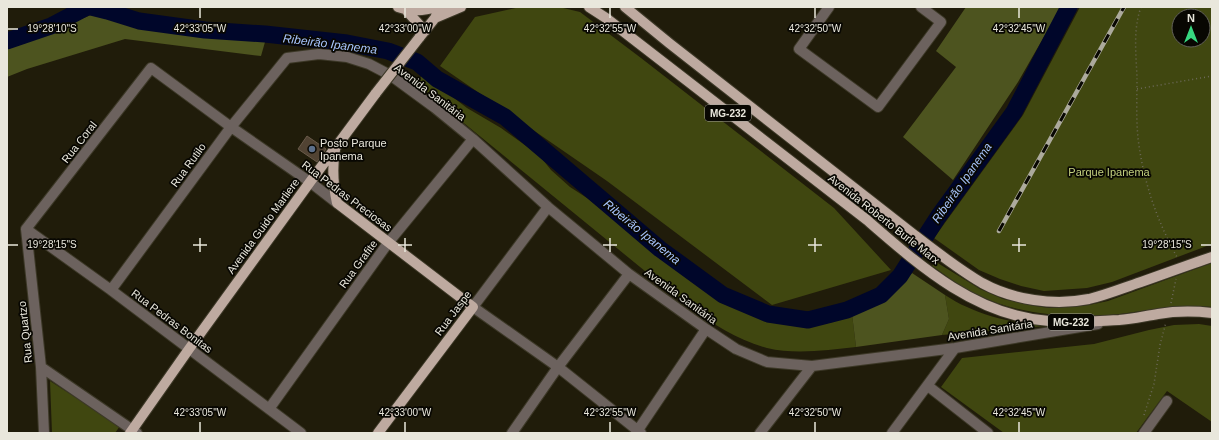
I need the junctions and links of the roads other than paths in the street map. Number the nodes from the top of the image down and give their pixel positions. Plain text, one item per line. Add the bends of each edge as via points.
1 (437, 7) edge
2 (441, 7) edge
3 (461, 7) edge
4 (588, 7) edge
5 (624, 7) edge
6 (829, 7) edge
7 (921, 7) edge
8 (402, 9) edge
9 (435, 18) junction
10 (422, 34) junction
11 (287, 58) joint
12 (151, 68) joint
13 (230, 127) junction
14 (473, 139) junction
15 (335, 148) junction
16 (310, 182) junction
17 (337, 203) junction
18 (548, 207) junction
19 (26, 230) junction
20 (388, 243) junction
21 (1212, 257) edge
22 (629, 274) junction
23 (111, 290) junction
24 (473, 307) junction
25 (1212, 313) edge
26 (1128, 319) junction
27 (706, 329) junction
28 (955, 348) junction
29 (189, 349) junction
30 (558, 366) junction
31 (812, 366) junction
32 (41, 367) junction
33 (928, 386) junction
34 (1167, 401) dead end
35 (269, 409) junction
36 (133, 432) edge
37 (638, 432) edge
38 (44, 433) edge
39 (301, 433) edge
40 (378, 433) edge
41 (512, 433) edge
42 (760, 433) edge
43 (892, 433) edge
44 (988, 433) edge
45 (1144, 433) edge

1 - 8 main road via 423,11
2 - 9 main road, Avenida Guido Marliere
3 - 9 main road, Avenida Guido Marliere
4 - 26 main road, Avenida Roberto Burle Marx / MG-232 via 606,18 867,220 938,278 975,301 1018,316 1048,321
5 - 21 main road, Avenida Roberto Burle Marx / MG-232 via 949,261 983,283 1035,300 1081,300 1101,296 1178,264
6 - 7 street via 798,49 878,106 941,22
8 - 10 main road
9 - 10 main road, Avenida Guido Marliere
10 - 15 main road, Avenida Guido Marliere, bridge
11 - 13 street, Rua Rutilo
11 - 14 street, Avenida Sanitária via 318,54 347,57 369,64 390,75
12 - 13 street, Rua Pedras Preciosas
12 - 19 street, Rua Coral
13 - 16 street, Rua Pedras Preciosas
13 - 23 street, Rua Rutilo
14 - 18 street, Avenida Sanitária
14 - 20 street, Rua Grafite
15 - 16 main road, Avenida Guido Marliere
15 - 17 main road via 333,175
16 - 17 street, Rua Pedras Preciosas
16 - 29 main road, Avenida Guido Marliere
17 - 20 main road, Rua Pedras Preciosas
18 - 22 street, Avenida Sanitária
18 - 24 street, Rua Jaspe
19 - 23 street, Rua Pedras Bonitas
19 - 32 street, Rua Quartzo
20 - 24 main road, Rua Pedras Preciosas
20 - 35 street, Rua Grafite
22 - 27 street, Avenida Sanitária
22 - 30 street
23 - 29 street, Rua Pedras Bonitas
24 - 30 street, Rua Pedras Preciosas
24 - 40 main road, Rua Jaspe
25 - 26 main road, Avenida Roberto Burle Marx / MG-232 via 1168,312
26 - 28 street, Avenida Sanitária
27 - 31 street, Avenida Sanitária via 736,348 767,362
27 - 37 street
28 - 31 street, Avenida Sanitária
28 - 33 street
29 - 35 street, Rua Pedras Bonitas
29 - 36 main road, Avenida Guido Marliere
30 - 37 street, Rua Pedras Preciosas
30 - 41 street
31 - 42 street
32 - 36 street
32 - 38 street, Rua Quartzo
33 - 43 street
33 - 44 street
34 - 45 street
35 - 39 street, Rua Pedras Bonitas

